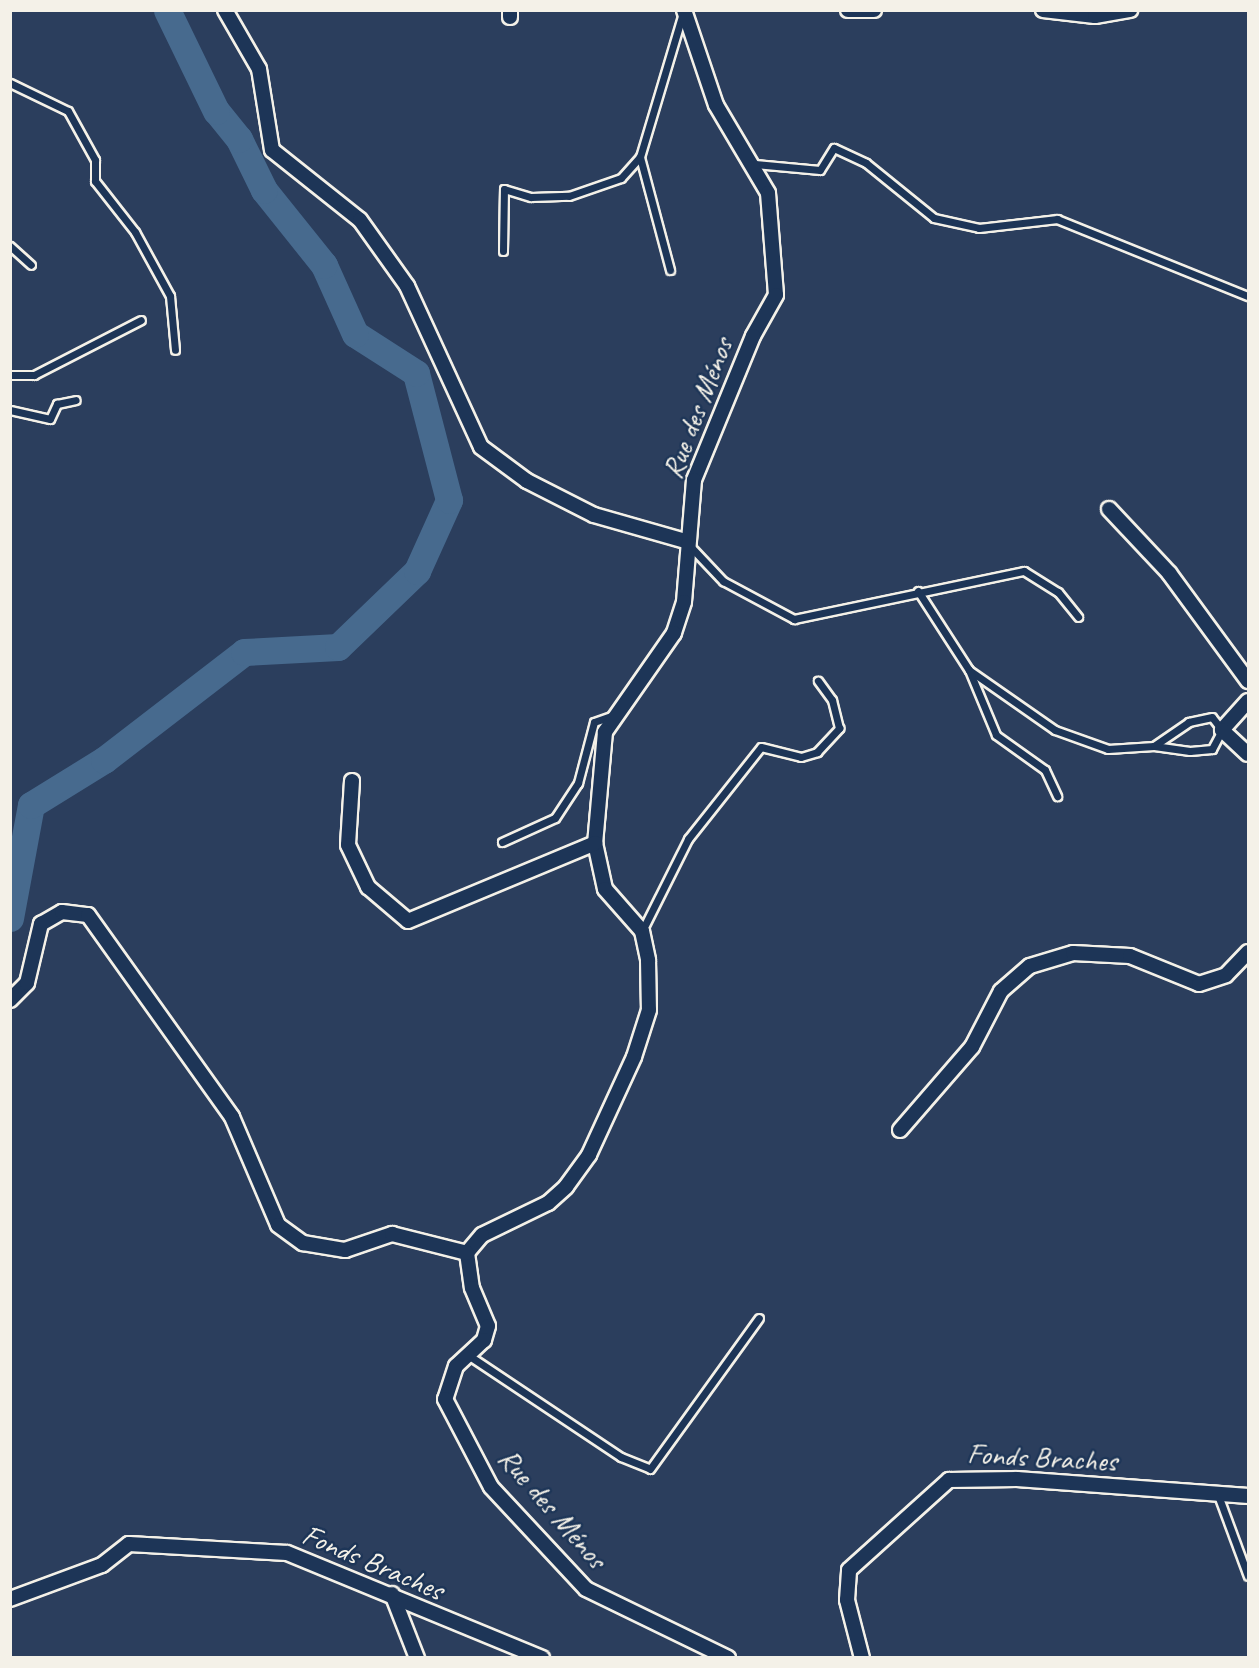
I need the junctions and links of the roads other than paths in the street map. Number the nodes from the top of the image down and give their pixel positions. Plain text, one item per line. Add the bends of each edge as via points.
1 (225, 10) edge
2 (684, 10) edge
3 (848, 10) edge
4 (874, 10) edge
5 (1043, 10) edge
6 (1130, 10) edge
7 (10, 83) edge
8 (640, 157) junction
9 (755, 164) junction
10 (10, 246) edge
11 (503, 251) dead end
12 (31, 265) dead end
13 (670, 270) dead end
14 (1248, 296) edge
15 (141, 320) dead end
16 (174, 350) dead end
17 (10, 375) edge
18 (76, 400) dead end
19 (10, 410) edge
20 (1109, 509) dead end
21 (685, 541) junction
22 (918, 591) junction
23 (1078, 617) dead end
24 (969, 670) junction
25 (818, 681) dead end
26 (1248, 681) edge
27 (1248, 701) edge
28 (614, 715) junction
29 (1222, 730) junction
30 (1154, 746) junction
31 (1248, 754) edge
32 (352, 781) dead end
33 (1057, 796) dead end
34 (502, 842) dead end
35 (595, 843) junction
36 (642, 931) junction
37 (1248, 952) edge
38 (10, 1000) edge
39 (900, 1130) dead end
40 (467, 1253) junction
41 (759, 1318) dead end
42 (468, 1355) junction
43 (1218, 1496) junction
44 (1248, 1496) edge
45 (1248, 1576) edge
46 (392, 1594) junction
47 (10, 1599) edge
48 (417, 1658) edge
49 (542, 1658) edge
50 (728, 1658) edge
51 (862, 1658) edge

1 - 21 street via 259,69 272,150 360,220 407,286 481,447 527,481 594,516
2 - 8 lane
2 - 9 street, Rue des Ménos via 716,105
3 - 4 street
5 - 6 street via 1095,15
7 - 16 lane via 68,111 95,160 95,181 135,232 170,296
8 - 11 lane via 621,178 570,196 531,197 504,189
8 - 13 lane
9 - 14 lane via 820,170 834,148 866,163 934,218 980,228 1057,219
9 - 21 street, Rue des Ménos via 768,193 776,296 753,336 694,480
10 - 12 lane
15 - 17 lane via 34,375
18 - 19 lane via 57,404 50,419
20 - 26 street via 1169,573
21 - 22 lane via 723,581 794,619
21 - 28 street, Rue des Ménos via 684,602 674,633
22 - 23 lane via 1024,571 1058,592
22 - 24 lane
24 - 30 lane via 1055,730 1108,749
24 - 33 lane via 996,735 1045,770
25 - 36 lane via 832,700 839,728 817,752 801,757 761,747 688,839
27 - 29 street
28 - 34 lane via 594,722 578,783 555,818
28 - 35 street, Rue des Ménos via 605,732
29 - 30 lane via 1212,749
29 - 30 lane via 1212,717 1189,722
29 - 31 street
32 - 35 street via 348,845 368,887 408,921
35 - 36 street, Rue des Ménos via 605,889
36 - 40 street via 649,1010 626,1084 589,1155 548,1203 482,1235
37 - 39 street via 1226,975 1199,984 1130,956 1072,953 1030,966 1001,991 972,1047
38 - 40 street via 27,983 41,924 62,912 88,915 232,1117 278,1225 303,1243 345,1251 392,1234
40 - 42 street, Rue des Ménos via 472,1288 488,1326 484,1340
41 - 42 lane via 650,1469 621,1457
42 - 50 street, Rue des Ménos via 456,1366 445,1399 491,1487 586,1589
43 - 44 street, Fonds Braches
43 - 45 lane
43 - 51 street, Fonds Braches via 1017,1479 949,1480 849,1569 847,1600
46 - 47 street, Fonds Braches via 287,1552 129,1544 102,1565
46 - 48 street
46 - 49 street, Fonds Braches

